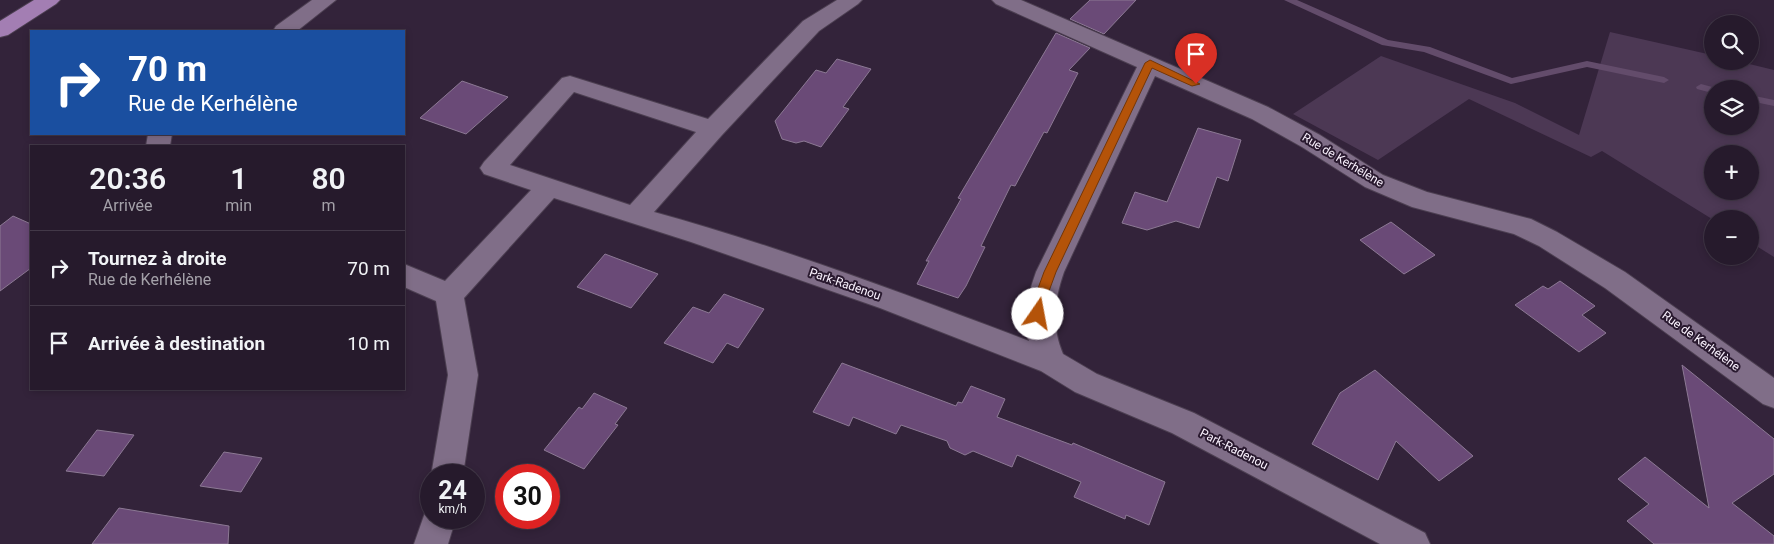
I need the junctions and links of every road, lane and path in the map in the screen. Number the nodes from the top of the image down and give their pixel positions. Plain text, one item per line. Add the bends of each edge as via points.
1 (49, 0) edge
2 (325, 0) edge
3 (851, 0) edge
4 (1003, 0) edge
5 (0, 30) edge
6 (285, 30) edge
7 (1150, 63) junction
8 (713, 129) junction
9 (548, 188) junction
10 (635, 216) junction
11 (405, 275) edge
12 (449, 295) junction
13 (1051, 362) junction
14 (1774, 395) edge
15 (449, 464) edge
16 (436, 529) edge
17 (431, 544) edge
18 (1413, 544) edge

1 - 5 main road
2 - 6 street
3 - 8 street via 811,26
4 - 7 street, Rue de Kerhélène
7 - 13 street via 1050,272 1039,302 1039,329
7 - 14 street, Rue de Kerhélène via 1277,122 1374,181 1421,200 1522,226 1548,239 1614,280
8 - 9 street, Park-Radenou via 570,83 493,168
8 - 10 street
9 - 10 street, Park-Radenou
9 - 12 street
10 - 13 street, Park-Radenou via 698,234 890,300
11 - 12 street
12 - 15 street via 463,375
13 - 18 street, Park-Radenou via 1086,383 1183,422
16 - 17 street

